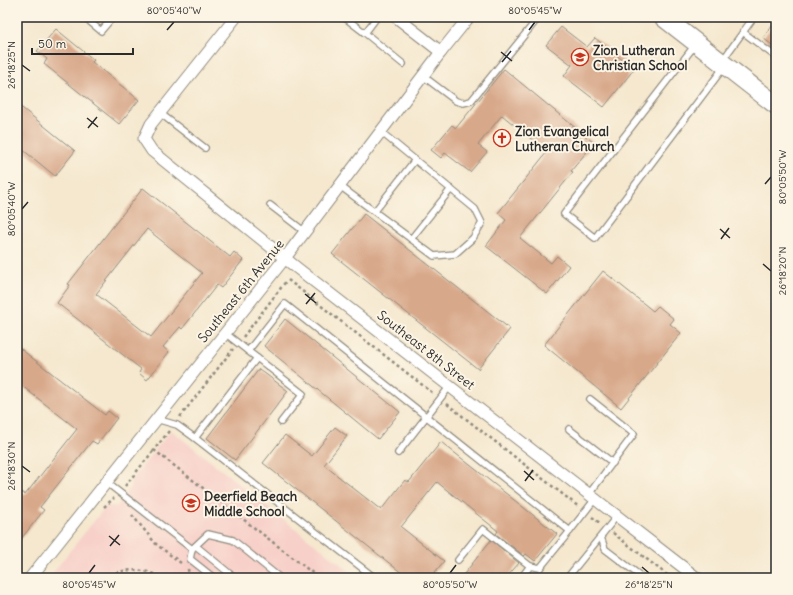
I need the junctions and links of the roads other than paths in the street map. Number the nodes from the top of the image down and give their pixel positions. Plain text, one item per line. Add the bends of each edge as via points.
1 (84, 17) edge
2 (112, 17) edge
3 (236, 17) edge
4 (344, 17) edge
5 (377, 17) edge
6 (396, 17) edge
7 (469, 17) edge
8 (539, 17) edge
9 (663, 17) edge
10 (754, 17) edge
11 (743, 32) junction
12 (365, 33) junction
13 (697, 43) junction
14 (441, 52) junction
15 (776, 57) edge
16 (404, 64) dead end
17 (723, 64) junction
18 (423, 76) junction
19 (776, 105) edge
20 (160, 113) junction
21 (381, 132) junction
22 (205, 148) dead end
23 (415, 160) junction
24 (340, 186) junction
25 (451, 189) junction
26 (270, 205) dead end
27 (375, 211) junction
28 (305, 232) junction
29 (411, 239) junction
30 (285, 258) junction
31 (225, 333) junction
32 (248, 351) junction
33 (257, 358) junction
34 (450, 386) junction
35 (590, 399) dead end
36 (426, 417) junction
37 (156, 419) junction
38 (281, 422) dead end
39 (569, 429) dead end
40 (195, 438) junction
41 (398, 453) dead end
42 (613, 463) junction
43 (106, 482) junction
44 (592, 497) junction
45 (617, 516) junction
46 (570, 531) junction
47 (601, 538) junction
48 (194, 548) junction
49 (458, 560) dead end
50 (530, 566) junction
51 (30, 578) edge
52 (214, 578) edge
53 (235, 578) edge
54 (280, 578) edge
55 (375, 578) edge
56 (521, 578) edge
57 (567, 578) edge
58 (643, 578) edge
59 (697, 578) edge

1 - 2 lane via 102,31
3 - 20 street
4 - 12 lane
5 - 12 lane
6 - 14 street
7 - 14 street, Southeast 6th Avenue
8 - 18 lane via 471,101 456,101
9 - 13 main road
10 - 11 lane
11 - 15 lane
11 - 17 lane
12 - 16 lane
13 - 17 main road
13 - 17 lane via 564,214 595,238
14 - 18 street, Southeast 6th Avenue
17 - 19 main road
18 - 21 street, Southeast 6th Avenue
20 - 22 lane
20 - 30 street, Southeast 8th Street via 144,139 152,151
21 - 23 lane
21 - 24 street, Southeast 6th Avenue
23 - 25 lane
23 - 27 lane
24 - 27 lane
24 - 28 street, Southeast 6th Avenue
25 - 29 lane
25 - 29 lane via 475,209 482,223 473,238 455,254 434,256
26 - 28 lane
27 - 29 lane
28 - 30 street, Southeast 6th Avenue
30 - 31 street, Southeast 6th Avenue
30 - 34 street, Southeast 8th Street
31 - 32 lane
31 - 37 street, Southeast 6th Avenue
32 - 33 lane
32 - 36 lane via 285,304
33 - 38 lane via 303,394
33 - 40 lane
34 - 36 lane
34 - 44 street, Southeast 8th Street
35 - 42 lane via 634,434
36 - 41 lane
36 - 46 lane
37 - 40 lane via 174,424
37 - 43 street, Southeast 6th Avenue
39 - 42 lane
40 - 55 lane
42 - 44 lane
43 - 48 lane
43 - 51 street, Southeast 6th Avenue
44 - 45 street, Southeast 8th Street
44 - 46 lane via 585,512
45 - 47 lane
45 - 59 street, Southeast 8th Street
46 - 50 lane via 540,568
47 - 57 lane
47 - 58 lane via 605,549
48 - 52 lane via 190,559
48 - 53 lane
48 - 54 lane via 208,534 233,540
49 - 50 lane via 483,529
50 - 56 lane

